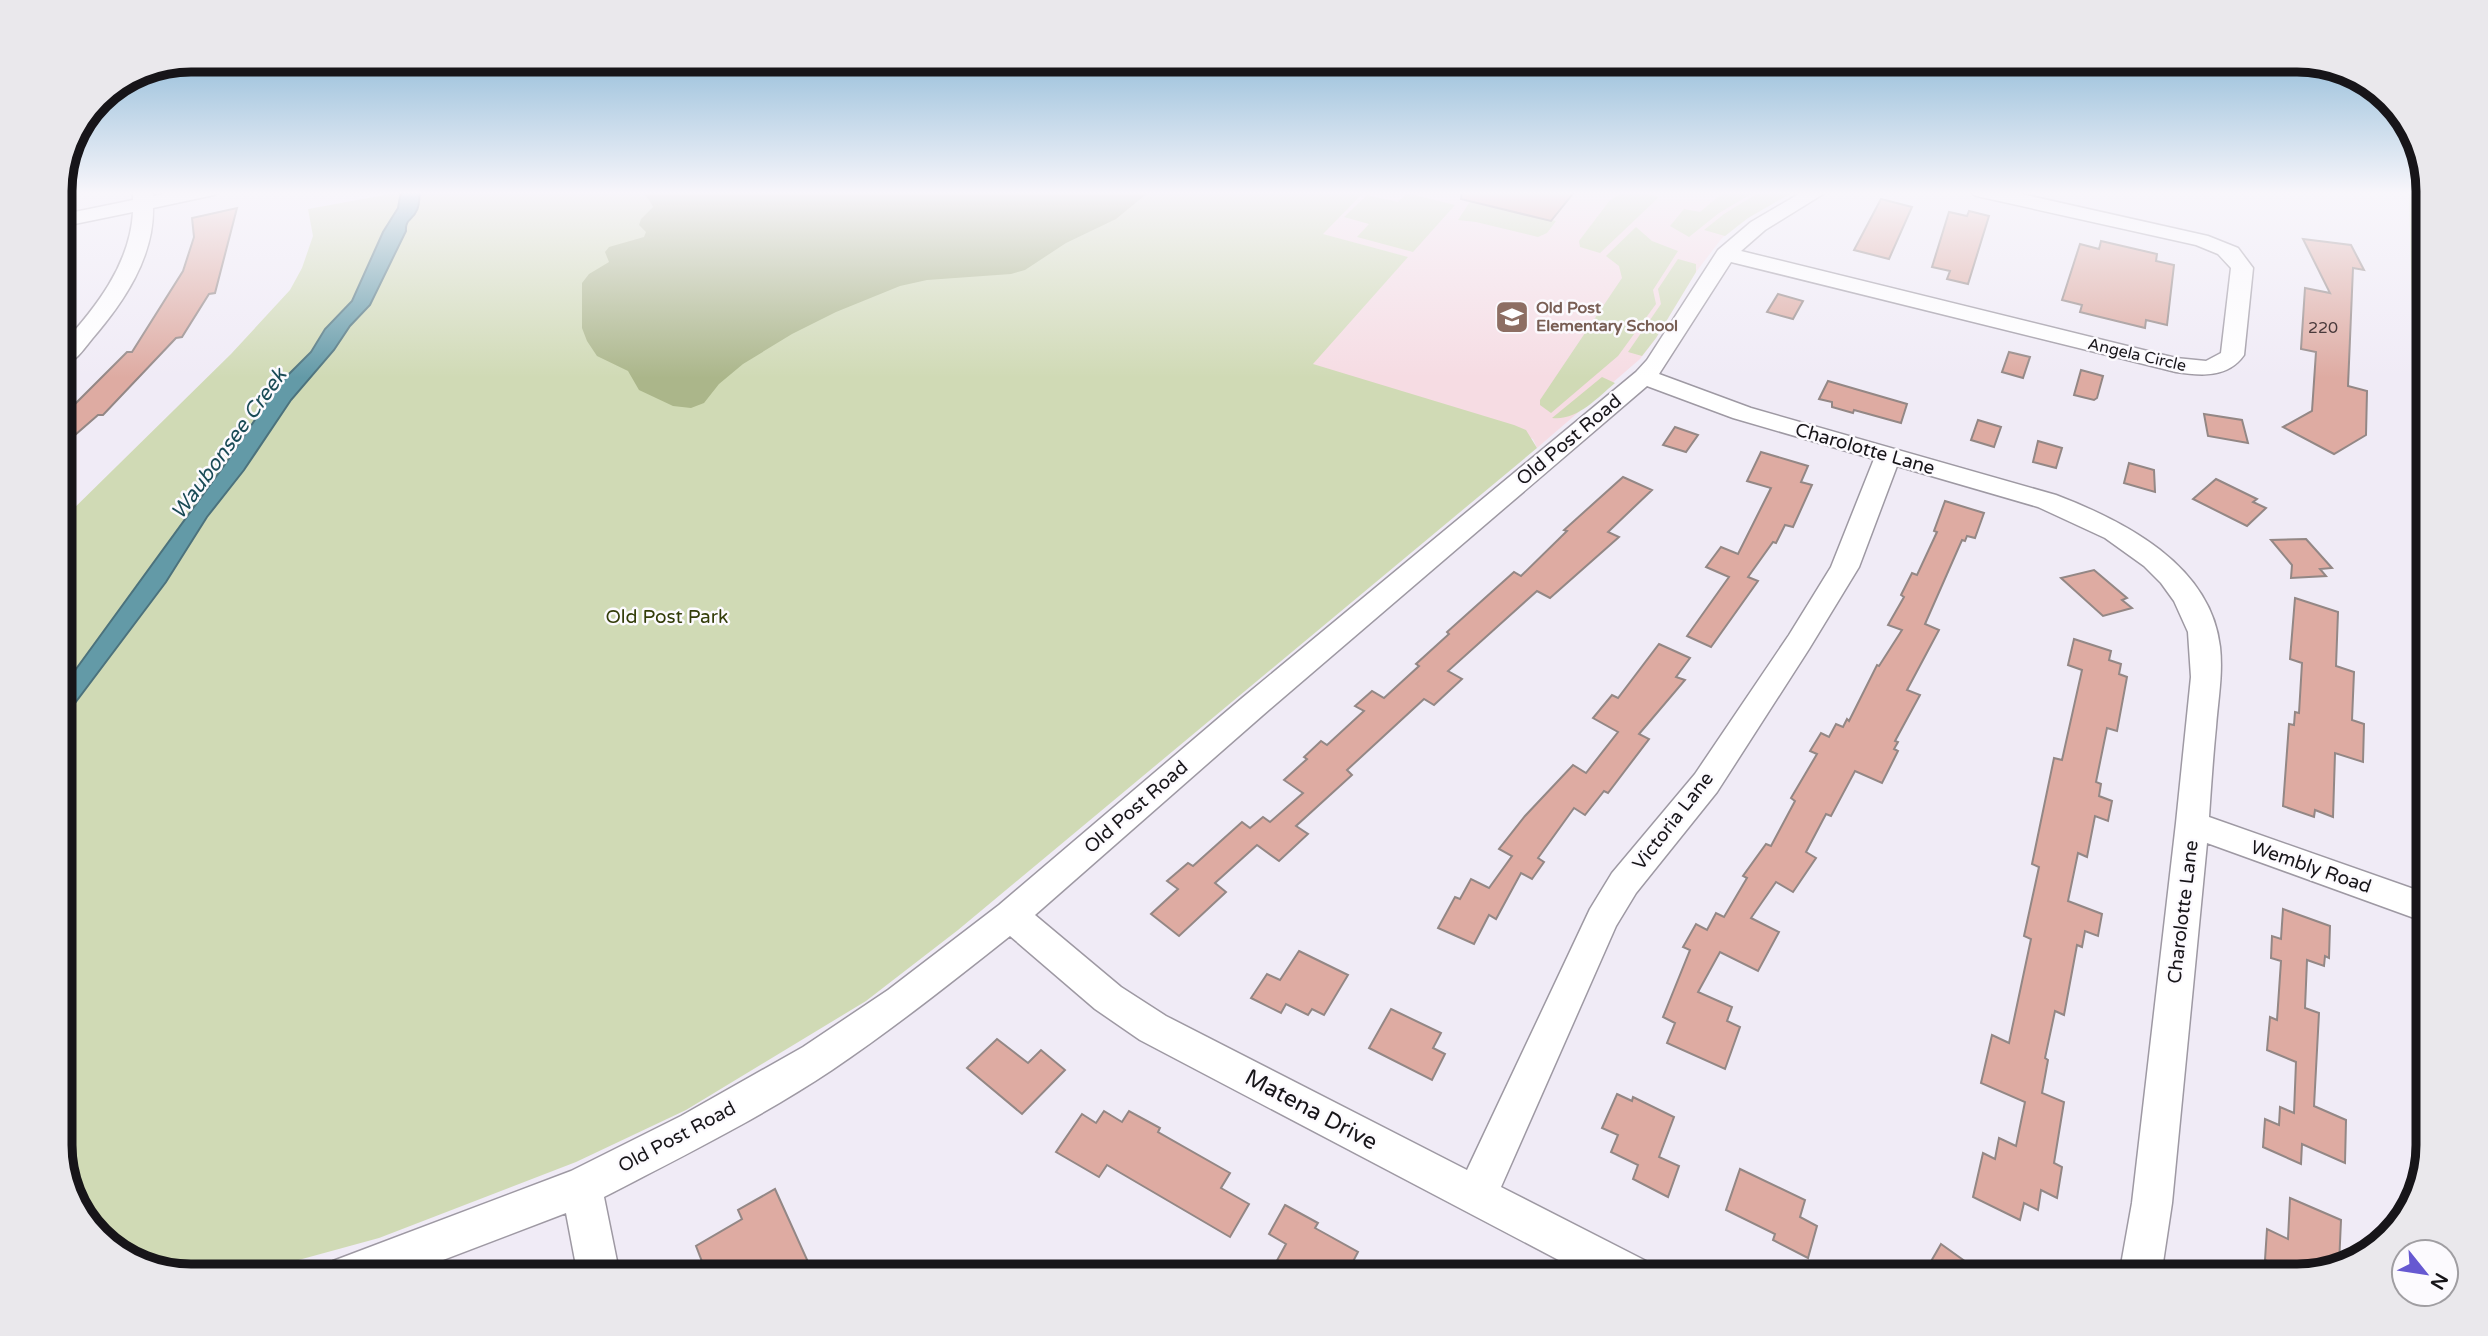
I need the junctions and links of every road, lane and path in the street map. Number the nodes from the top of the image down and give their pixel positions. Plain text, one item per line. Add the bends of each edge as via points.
1 (135, 253) edge
2 (2233, 253) edge
3 (1725, 254) joint
4 (72, 348) edge
5 (1644, 377) junction
6 (1888, 456) junction
7 (2193, 825) junction
8 (2416, 904) edge
9 (1011, 915) junction
10 (582, 1187) junction
11 (1476, 1196) junction
12 (380, 1264) edge
13 (597, 1264) edge
14 (1608, 1264) edge
15 (2141, 1264) edge

1 - 4 street via 99,320
2 - 3 street, Angela Circle via 2242,268 2232,355 2213,368 2176,365
3 - 5 street, Old Post Road
5 - 6 street, Charolotte Lane via 1716,405
5 - 9 street, Old Post Road
6 - 7 street, Charolotte Lane via 2047,501 2172,558 2176,581 2199,619 2205,642
6 - 11 street, Victoria Lane via 1845,567 1799,642 1706,783 1624,883 1602,919
7 - 8 street, Wembly Road
7 - 15 street, Charolotte Lane
9 - 10 street, Old Post Road via 901,1001 816,1059
9 - 11 street, Matena Drive via 1108,998 1153,1028
10 - 12 street, Old Post Road
10 - 13 street
11 - 14 street, Matena Drive

